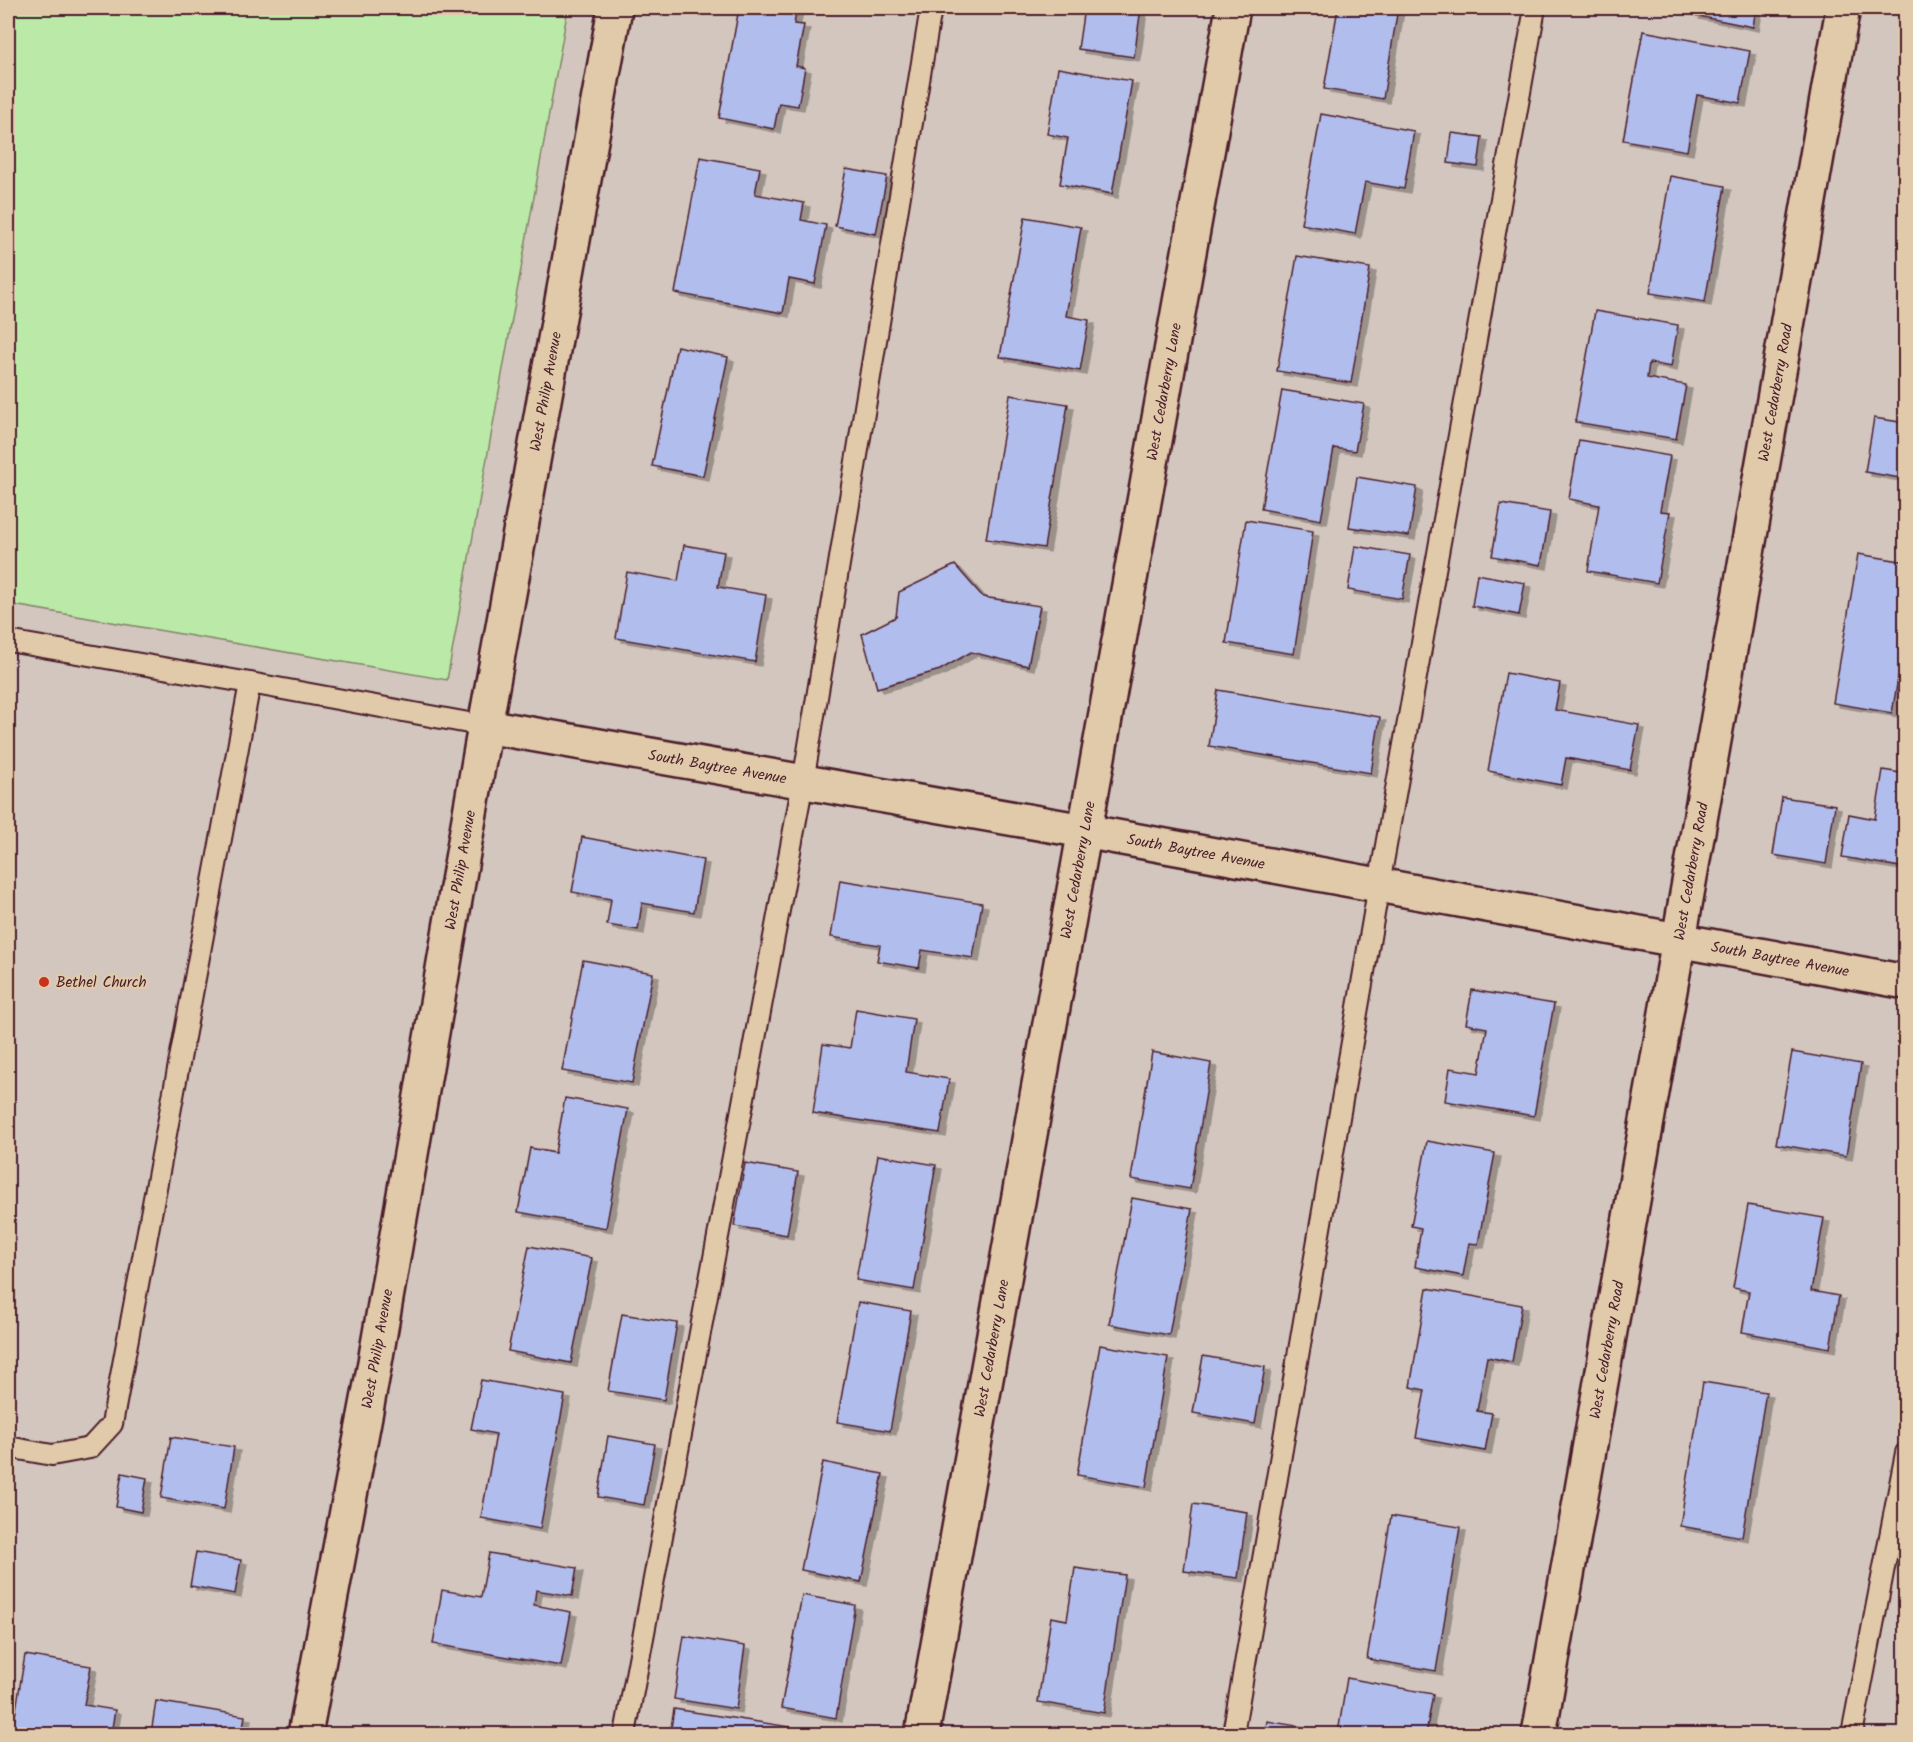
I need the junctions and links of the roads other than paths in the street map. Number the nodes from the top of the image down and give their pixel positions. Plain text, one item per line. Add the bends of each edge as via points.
1 (615, 8) edge
2 (931, 8) edge
3 (1233, 8) edge
4 (1535, 8) edge
5 (1843, 8) edge
6 (8, 641) edge
7 (250, 683) junction
8 (485, 726) junction
9 (803, 782) junction
10 (1084, 831) junction
11 (1379, 885) junction
12 (1679, 940) junction
13 (1905, 982) edge
14 (8, 1447) edge
15 (1905, 1453) edge
16 (305, 1734) edge
17 (625, 1734) edge
18 (922, 1734) edge
19 (1233, 1734) edge
20 (1539, 1734) edge
21 (1852, 1734) edge

1 - 8 street, West Philip Avenue
2 - 9 lane
3 - 10 street, West Cedarberry Lane
4 - 11 lane
5 - 12 street, West Cedarberry Road
6 - 7 lane
7 - 8 lane
7 - 14 lane via 112,1424 90,1448 52,1455
8 - 9 street, South Baytree Avenue
8 - 16 street, West Philip Avenue via 374,1368
9 - 10 street, South Baytree Avenue
9 - 17 lane
10 - 11 street, South Baytree Avenue
10 - 18 street, West Cedarberry Lane
11 - 12 street, South Baytree Avenue
11 - 19 lane
12 - 13 street, South Baytree Avenue
12 - 20 street, West Cedarberry Road
15 - 21 lane

